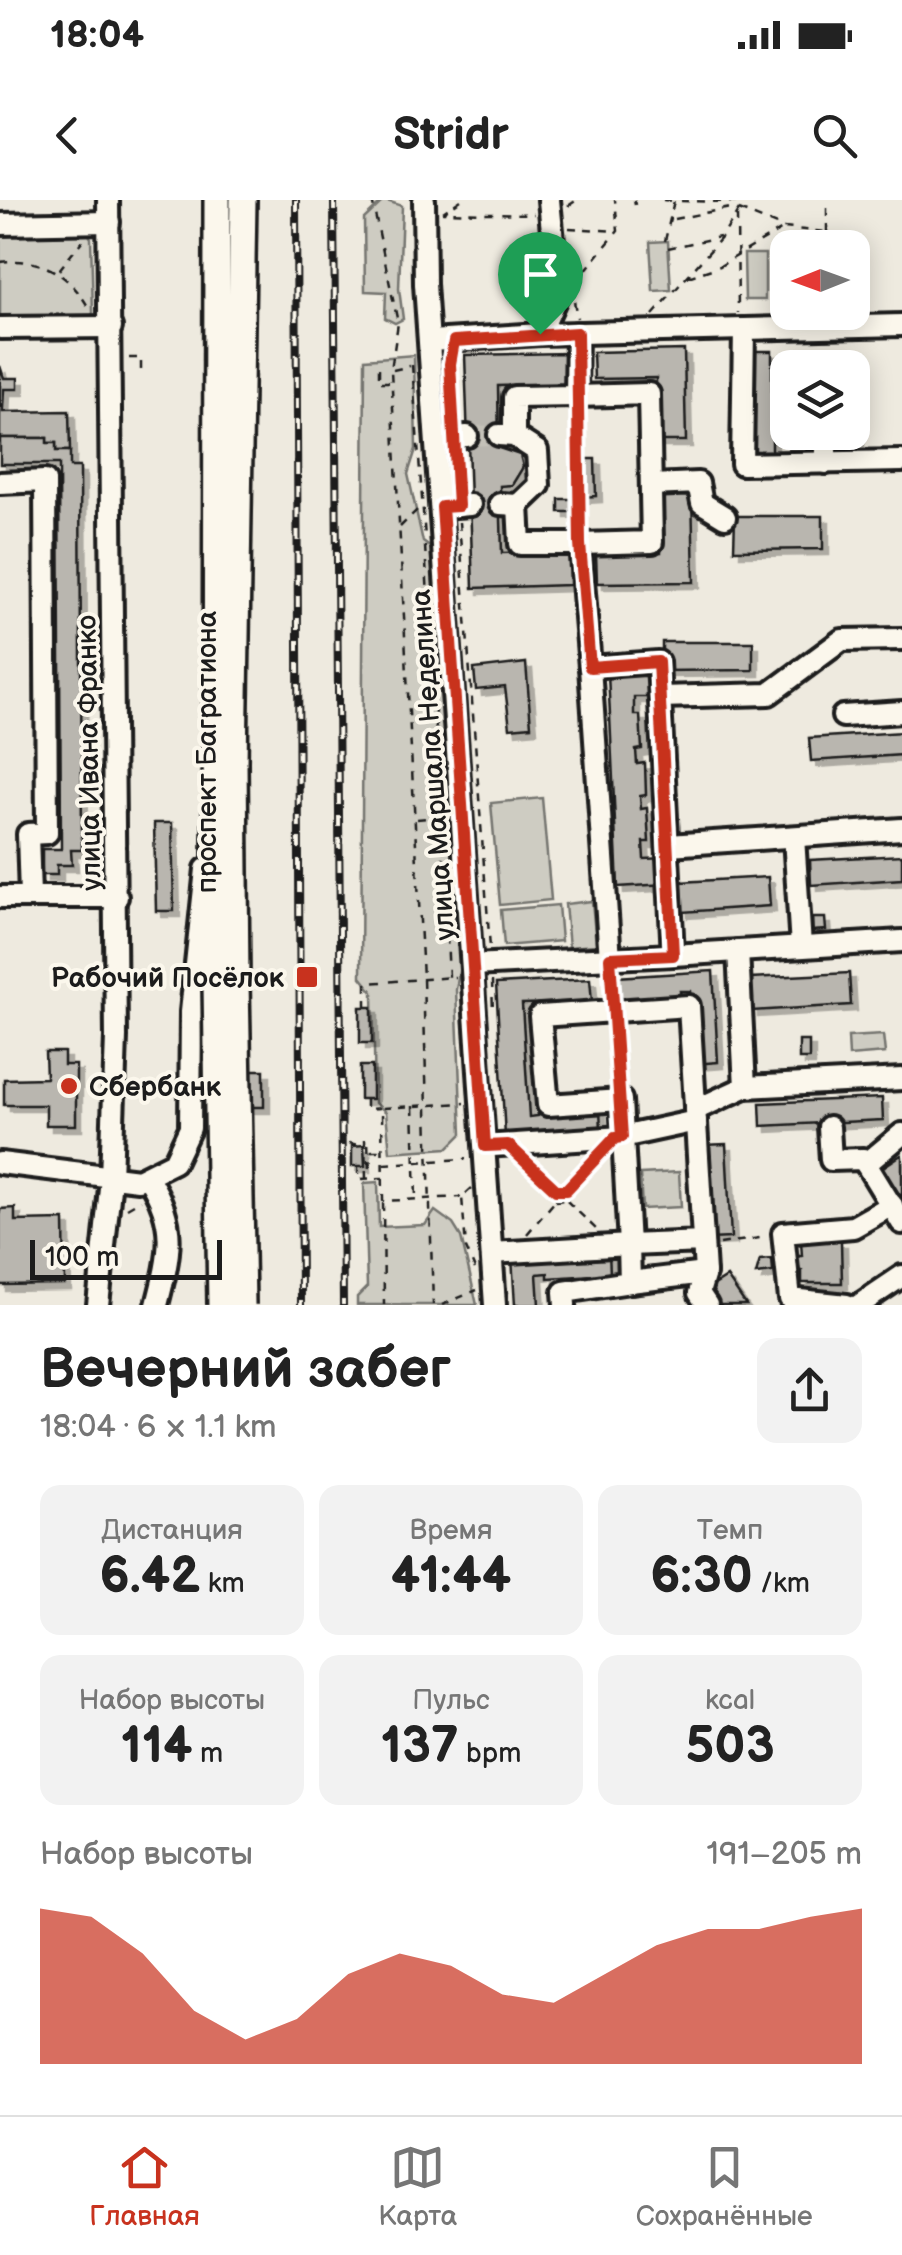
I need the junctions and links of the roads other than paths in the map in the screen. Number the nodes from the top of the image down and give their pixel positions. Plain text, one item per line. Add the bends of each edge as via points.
1 (108, 200) edge
2 (217, 200) edge
3 (243, 200) edge
4 (424, 200) edge
5 (558, 205) edge
6 (109, 222) junction
7 (0, 224) edge
8 (103, 323) junction
9 (902, 325) edge
10 (579, 326) junction
11 (0, 328) edge
12 (741, 329) junction
13 (540, 334) junction
14 (430, 342) junction
15 (576, 396) junction
16 (826, 450) edge
17 (902, 461) edge
18 (826, 463) junction
19 (0, 483) edge
20 (651, 485) junction
21 (726, 517) dead end
22 (580, 544) junction
23 (902, 639) edge
24 (590, 667) junction
25 (660, 697) junction
26 (902, 712) edge
27 (843, 716) dead end
28 (216, 761) junction
29 (902, 828) edge
30 (794, 838) junction
31 (669, 845) junction
32 (30, 896) junction
33 (0, 897) edge
34 (117, 897) junction
35 (902, 941) edge
36 (801, 947) junction
37 (738, 951) junction
38 (673, 955) junction
39 (610, 958) junction
40 (482, 965) junction
41 (226, 983) junction
42 (902, 1079) edge
43 (745, 1088) junction
44 (695, 1115) junction
45 (829, 1127) dead end
46 (902, 1134) edge
47 (618, 1137) junction
48 (478, 1152) junction
49 (0, 1163) edge
50 (866, 1164) junction
51 (111, 1178) junction
52 (147, 1188) junction
53 (897, 1214) edge
54 (703, 1244) junction
55 (621, 1245) junction
56 (502, 1252) junction
57 (706, 1273) junction
58 (902, 1276) edge
59 (630, 1282) junction
60 (98, 1305) edge
61 (160, 1305) edge
62 (221, 1305) edge
63 (242, 1305) edge
64 (495, 1305) edge
65 (565, 1305) edge
66 (707, 1305) edge
67 (847, 1305) edge
68 (859, 1305) edge

1 - 6 street, улица Ивана Франко
2 - 28 main road, проспект Багратиона
3 - 41 main road, проспект Багратиона
4 - 14 street, улица Маршала Неделина
5 - 13 street via 558,292
6 - 7 street
6 - 8 street, улица Ивана Франко
8 - 11 street
8 - 34 street, улица Ивана Франко
9 - 12 street
10 - 12 street
10 - 13 street
10 - 15 street
12 - 18 street via 742,464
13 - 14 street
14 - 40 street, улица Маршала Неделина via 453,437 463,816
15 - 20 street via 648,394
15 - 22 street via 514,397 506,435 538,451 539,485 509,504 520,544
16 - 18 street
17 - 18 street
19 - 32 street via 45,481 47,834 28,834
20 - 21 street via 698,483 702,503
20 - 22 street via 652,542
22 - 24 street
23 - 25 street via 842,640 769,694
24 - 25 street via 658,662
24 - 39 street
25 - 31 street
26 - 27 street
28 - 41 main road, проспект Багратиона
28 - 52 street via 191,1012 190,1128 181,1155
29 - 30 street
30 - 31 street
30 - 36 street
31 - 38 street
32 - 33 street
32 - 34 street
34 - 51 street, улица Ивана Франко
35 - 36 street
36 - 37 street
37 - 38 street
37 - 43 street
38 - 39 street
39 - 40 street
40 - 48 street, улица Маршала Неделина
41 - 62 main road, проспект Багратиона, bridge
41 - 63 main road, проспект Багратиона, bridge
42 - 43 street
43 - 44 street
44 - 47 street
44 - 47 street via 688,1006 540,1016 548,1104 621,1100
44 - 54 street
45 - 50 street via 831,1160
46 - 50 street
47 - 48 street
47 - 55 street
48 - 56 street, улица Маршала Неделина
49 - 51 street
50 - 53 street
51 - 52 street
51 - 60 street, улица Ивана Франко
52 - 61 street via 168,1214
53 - 67 street via 853,1227 783,1233 790,1299
54 - 55 street
54 - 57 street
55 - 56 street
55 - 59 street
56 - 64 street, улица Маршала Неделина
57 - 59 street
57 - 66 street via 699,1294
58 - 68 street
59 - 65 street via 564,1292

